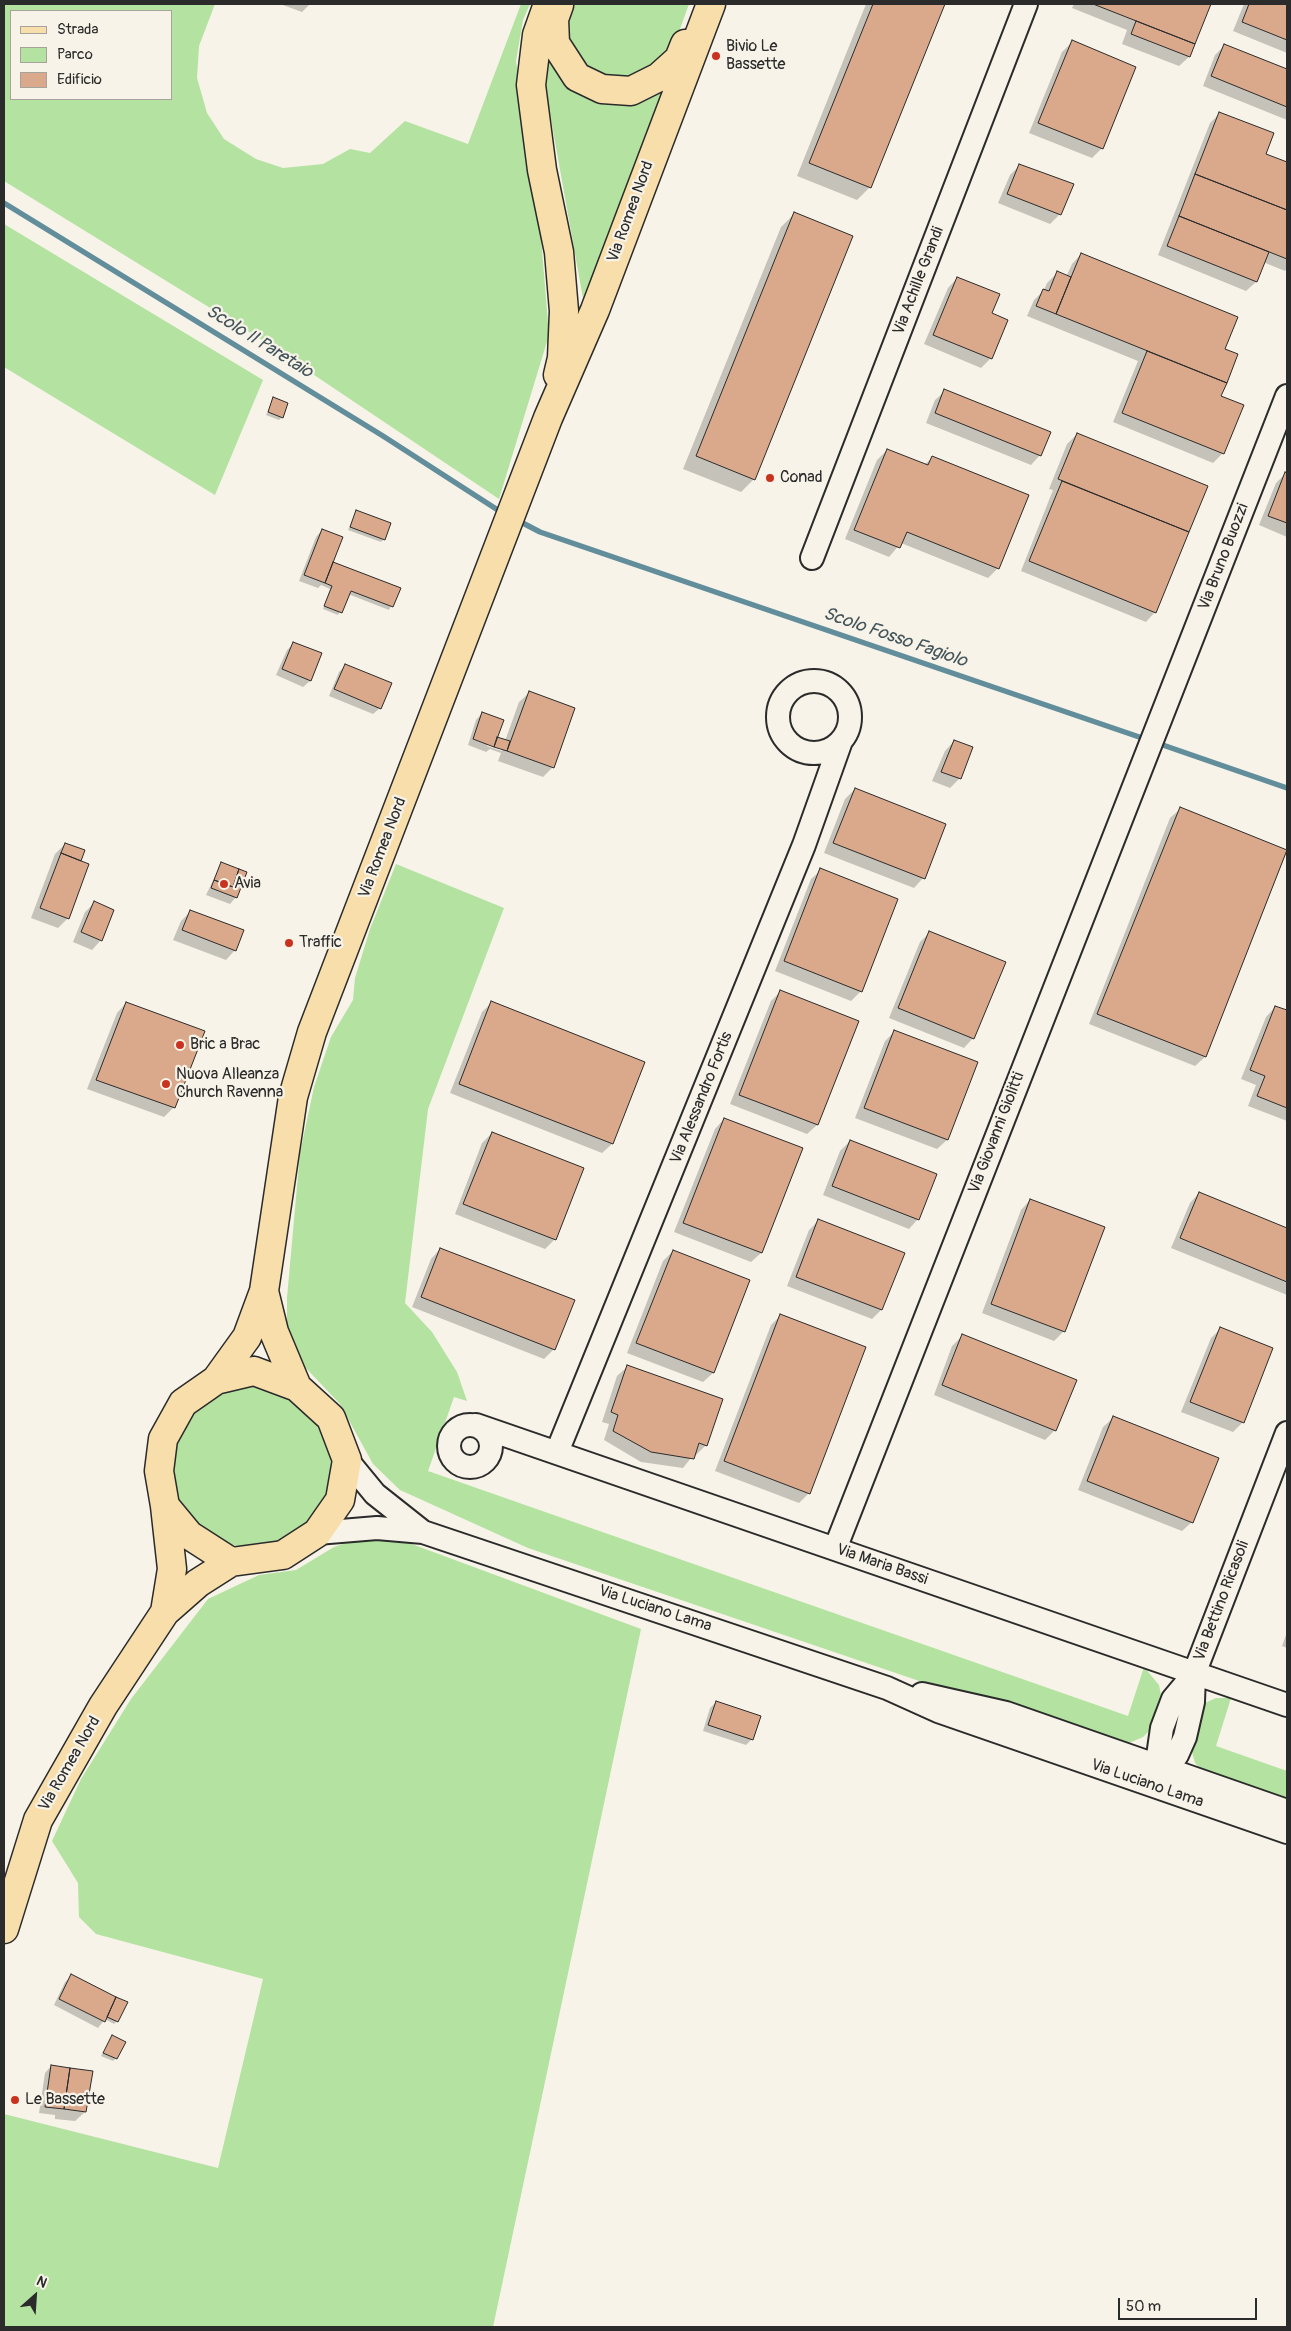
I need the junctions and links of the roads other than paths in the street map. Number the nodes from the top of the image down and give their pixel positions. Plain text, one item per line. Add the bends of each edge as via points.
1 (548, 4) edge
2 (560, 4) edge
3 (706, 4) edge
4 (711, 4) edge
5 (1026, 4) edge
6 (1287, 396) edge
7 (548, 418) junction
8 (812, 558) dead end
9 (1161, 719) joint
10 (841, 741) dead end
11 (264, 1291) junction
12 (216, 1380) junction
13 (298, 1387) junction
14 (476, 1425) dead end
15 (1287, 1433) edge
16 (557, 1452) junction
17 (347, 1460) junction
18 (165, 1506) junction
19 (424, 1532) junction
20 (317, 1533) junction
21 (835, 1549) junction
22 (231, 1562) junction
23 (165, 1612) junction
24 (1194, 1674) junction
25 (887, 1688) junction
26 (1287, 1705) edge
27 (1162, 1728) junction
28 (1006, 1735) junction
29 (1185, 1737) junction
30 (1125, 1755) junction
31 (1165, 1769) junction
32 (1198, 1780) junction
33 (1287, 1811) edge
34 (1287, 1826) edge
35 (1287, 1832) edge
36 (9, 1892) edge
37 (4, 1929) edge

1 - 7 main road, Via Romea Nord via 537,35 531,85 542,170 559,252 564,311 562,358
2 - 3 main road via 554,19 555,43 577,77 602,88 631,91 659,77 679,59
4 - 7 main road, Via Romea Nord via 595,310
5 - 8 street, Via Achille Grandi
6 - 9 street, Via Bruno Buozzi
7 - 11 main road, Via Romea Nord via 312,1032 293,1097
9 - 21 street, Via Giovanni Giolitti
10 - 16 street, Via Alessandro Fortis via 804,845
11 - 12 main road, Via Romea Nord via 247,1337
11 - 13 main road, Via Romea Nord via 274,1332
12 - 13 main road via 254,1371
12 - 18 main road, Via Romea Nord via 183,1403 163,1439 158,1471
13 - 17 main road via 331,1418
14 - 16 street, Via Maria Bassi
15 - 24 street, Via Bettino Ricasoli
16 - 21 street, Via Maria Bassi
17 - 19 street, Via Luciano Lama via 375,1494
17 - 20 main road via 340,1500
18 - 22 main road via 189,1536
18 - 23 main road, Via Romea Nord via 172,1569
19 - 20 street, Via Luciano Lama via 377,1528
19 - 25 street, Via Luciano Lama
20 - 22 main road via 283,1555
21 - 24 street, Via Maria Bassi
22 - 23 main road, Via Romea Nord via 198,1583
23 - 36 main road, Via Romea Nord via 104,1706 38,1820
24 - 26 street, Via Maria Bassi
24 - 27 street via 1173,1699
24 - 29 street, Via Bettino Ricasoli via 1193,1702
25 - 28 street, Via Luciano Lama via 938,1711
25 - 30 street, Via Luciano Lama via 947,1698 1006,1713
27 - 30 street via 1147,1744
27 - 31 street via 1158,1756
28 - 31 street, Via Luciano Lama via 1037,1737 1157,1777
28 - 35 street, Via Luciano Lama
29 - 31 street, Via Bettino Ricasoli via 1178,1754
29 - 32 street via 1182,1755 1187,1768
30 - 31 street, Via Luciano Lama
31 - 32 street, Via Luciano Lama
31 - 34 street, Via Luciano Lama via 1174,1783 1266,1815
32 - 33 street, Via Luciano Lama
36 - 37 main road, Via Romea Nord

